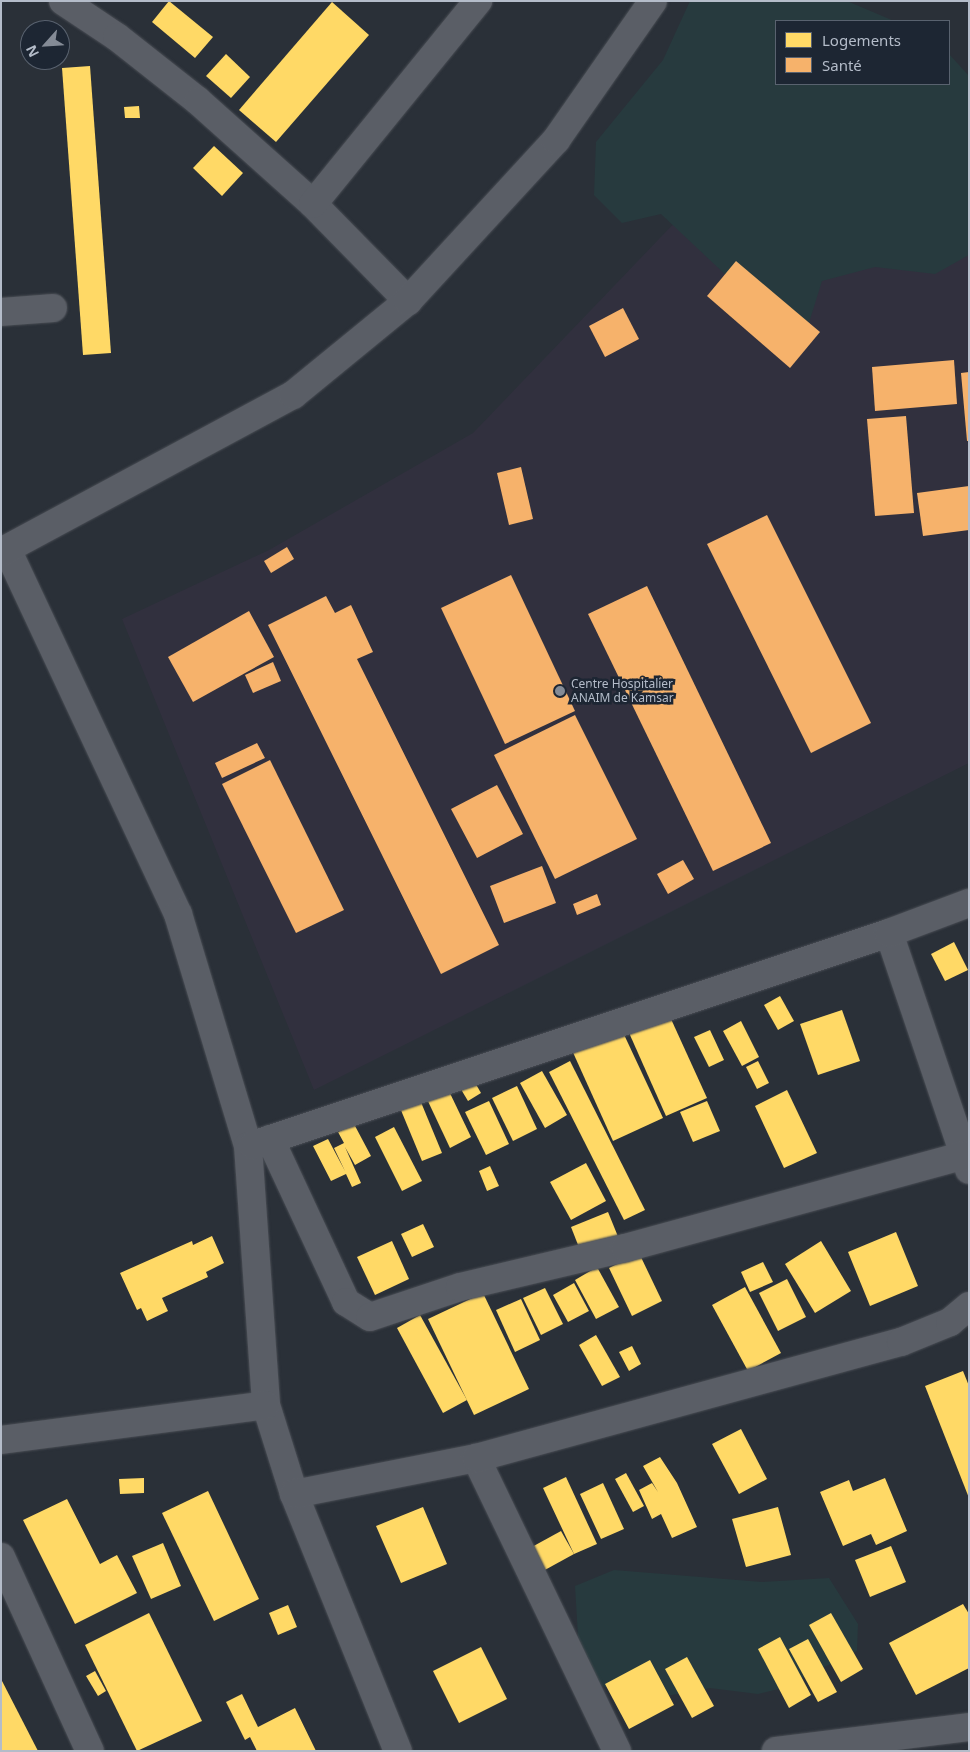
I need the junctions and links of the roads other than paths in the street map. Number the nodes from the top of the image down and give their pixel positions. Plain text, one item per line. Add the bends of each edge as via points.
1 (63, 1) edge
2 (478, 1) edge
3 (653, 1) edge
4 (313, 204) junction
5 (408, 301) junction
6 (53, 308) dead end
7 (1, 312) edge
8 (4, 550) edge
9 (969, 903) edge
10 (889, 933) junction
11 (259, 1142) junction
12 (966, 1162) edge
13 (969, 1306) edge
14 (266, 1405) junction
15 (1, 1440) edge
16 (476, 1458) junction
17 (294, 1494) junction
18 (1, 1557) edge
19 (969, 1727) edge
20 (90, 1751) edge
21 (398, 1751) edge
22 (618, 1751) edge
23 (776, 1751) edge

1 - 4 street via 117,37 198,101
2 - 4 street
3 - 5 street via 556,140
4 - 5 street
5 - 8 street via 293,395
6 - 7 street
8 - 11 street via 178,914
9 - 10 street
10 - 11 street
10 - 12 street
11 - 12 street via 346,1302 370,1318 460,1287
11 - 14 street
13 - 16 street via 950,1322 901,1342
14 - 15 street
14 - 17 street
16 - 17 street
16 - 22 street
17 - 21 street
18 - 20 street
19 - 23 street

